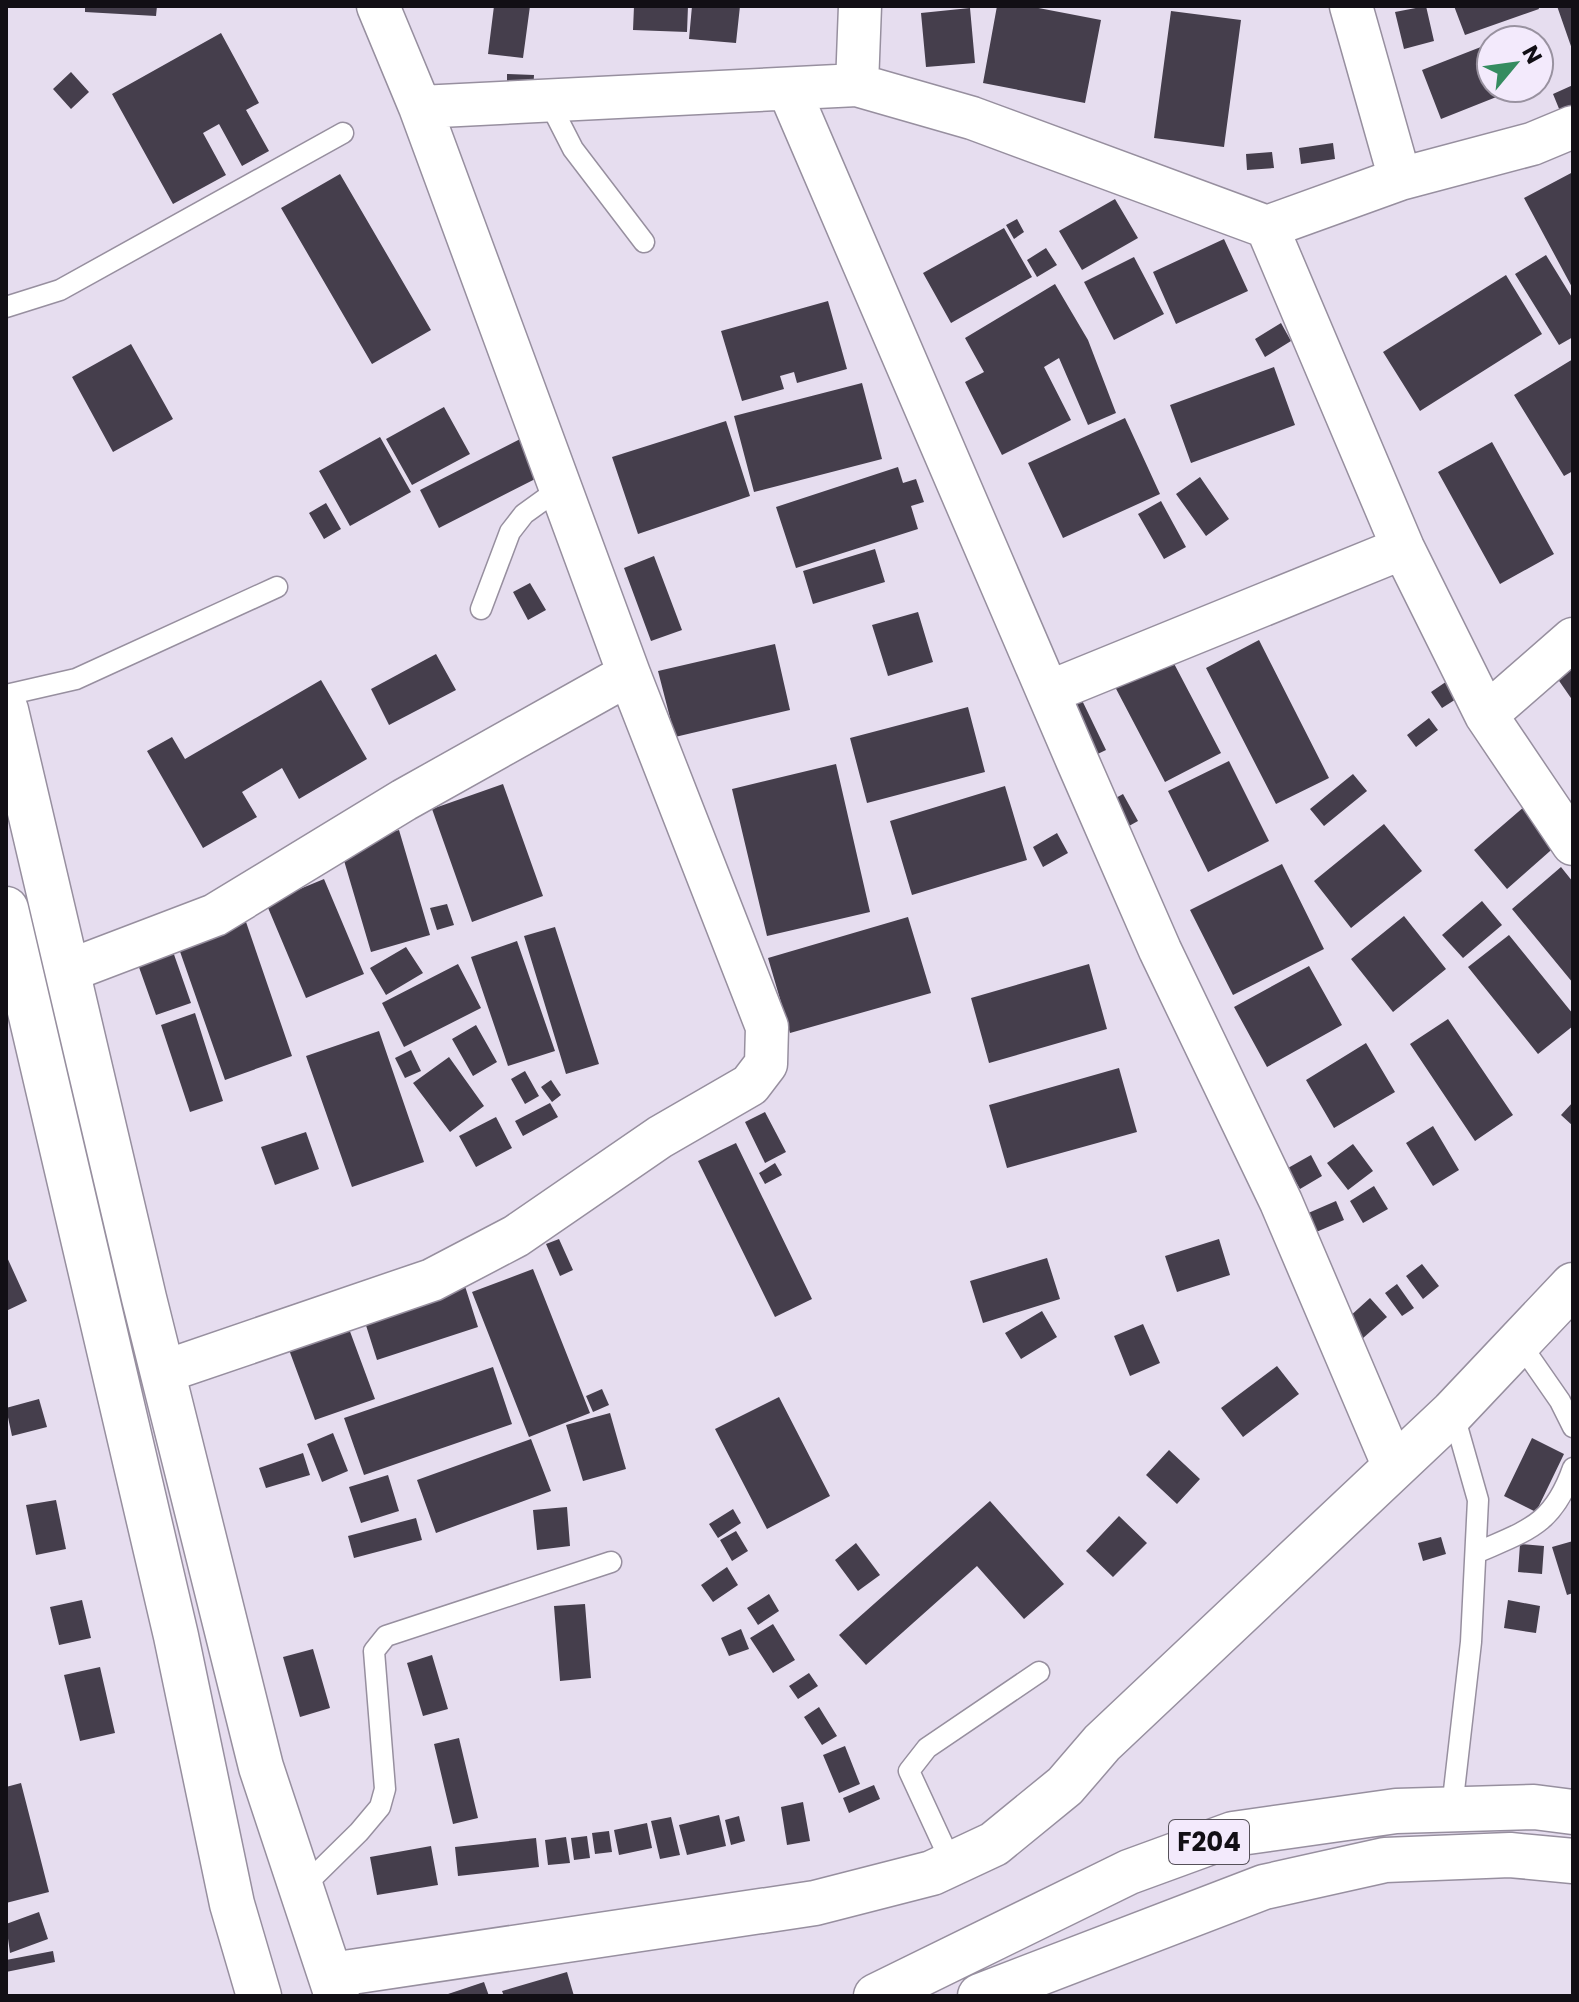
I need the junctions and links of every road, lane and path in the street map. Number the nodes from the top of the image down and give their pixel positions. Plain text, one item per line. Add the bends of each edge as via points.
1 (378, 6) edge
2 (860, 6) edge
3 (1351, 6) edge
4 (857, 85) junction
5 (789, 90) junction
6 (549, 102) junction
7 (420, 107) junction
8 (1573, 127) edge
9 (343, 133) dead end
10 (1400, 179) junction
11 (1267, 227) junction
12 (644, 242) dead end
13 (6, 307) edge
14 (560, 488) junction
15 (1403, 548) junction
16 (277, 587) dead end
17 (481, 609) dead end
18 (1573, 639) edge
19 (629, 674) junction
20 (1049, 692) junction
21 (6, 695) edge
22 (6, 710) edge
23 (1486, 715) junction
24 (1573, 844) edge
25 (6, 909) edge
26 (68, 971) junction
27 (1573, 1285) edge
28 (1519, 1342) junction
29 (163, 1372) junction
30 (1453, 1412) junction
31 (1573, 1427) edge
32 (1394, 1467) junction
33 (1573, 1468) edge
34 (1476, 1553) junction
35 (611, 1562) dead end
36 (1039, 1672) dead end
37 (1452, 1808) junction
38 (1573, 1812) edge
39 (1573, 1861) edge
40 (952, 1864) junction
41 (302, 1888) junction
42 (334, 1986) edge
43 (259, 1996) edge
44 (876, 1996) edge
45 (980, 1996) edge

1 - 7 street
2 - 4 street
3 - 10 street
4 - 5 street
4 - 11 street via 972,118
5 - 6 street
5 - 20 street
6 - 7 street
6 - 12 lane via 573,149
7 - 14 street
8 - 10 street via 1532,144
9 - 13 lane via 60,290
10 - 11 street
11 - 15 street
14 - 17 lane via 524,514 510,532
14 - 19 street
15 - 20 street
15 - 23 street
16 - 21 lane via 76,679
18 - 23 street
19 - 26 street via 404,800 215,915
19 - 29 street via 767,1027 766,1064 750,1085 660,1137 516,1236 432,1280
20 - 32 street via 1160,950 1281,1202
22 - 26 main road
23 - 24 street
25 - 43 main road via 176,1636 232,1904
26 - 29 main road
27 - 28 main road
28 - 30 main road
28 - 31 lane
29 - 41 main road via 261,1767
30 - 32 main road
30 - 34 lane via 1478,1500
32 - 40 main road via 1102,1743 1065,1786 994,1844
33 - 34 lane via 1552,1513
34 - 37 lane
35 - 41 lane via 386,1636 374,1651 385,1789 380,1807
36 - 40 lane via 927,1748 909,1771
37 - 38 main road, F204
37 - 44 main road, F204 via 1233,1834 1129,1872
39 - 45 main road, F204 via 1510,1855 1385,1860 1264,1887
40 - 42 main road via 815,1903
41 - 42 main road

